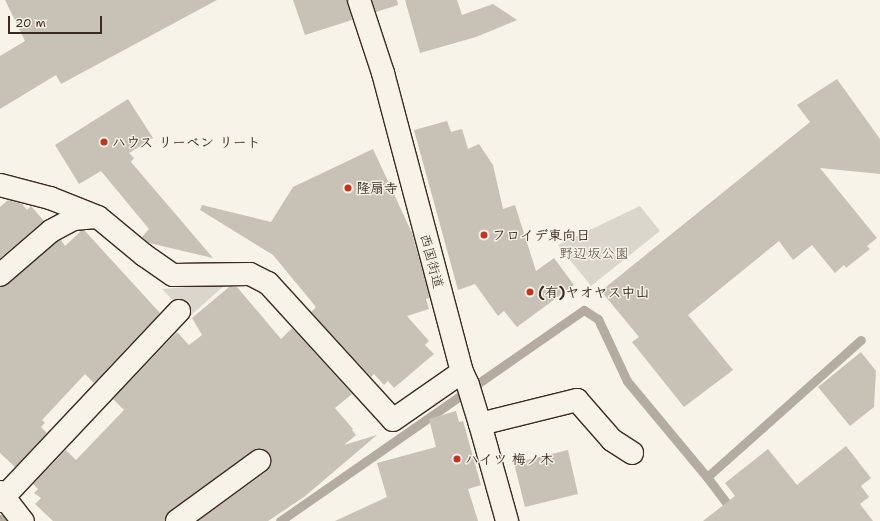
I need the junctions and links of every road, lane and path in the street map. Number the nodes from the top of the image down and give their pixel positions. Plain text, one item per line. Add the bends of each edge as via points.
1 (359, 0) edge
2 (0, 185) edge
3 (98, 217) junction
4 (0, 275) edge
5 (179, 311) dead end
6 (462, 372) junction
7 (480, 424) junction
8 (632, 453) dead end
9 (259, 461) dead end
10 (1, 497) edge
11 (22, 521) edge
12 (177, 521) edge
13 (508, 521) edge

1 - 6 street, 西国街道 via 382,73
2 - 3 street via 50,198
3 - 4 street via 74,219 51,231
3 - 6 street via 144,255 174,275 250,274 268,283 393,420
5 - 10 street
6 - 7 street, 西国街道
7 - 8 street via 577,400 612,440
7 - 13 street, 西国街道
9 - 12 street
10 - 11 street

